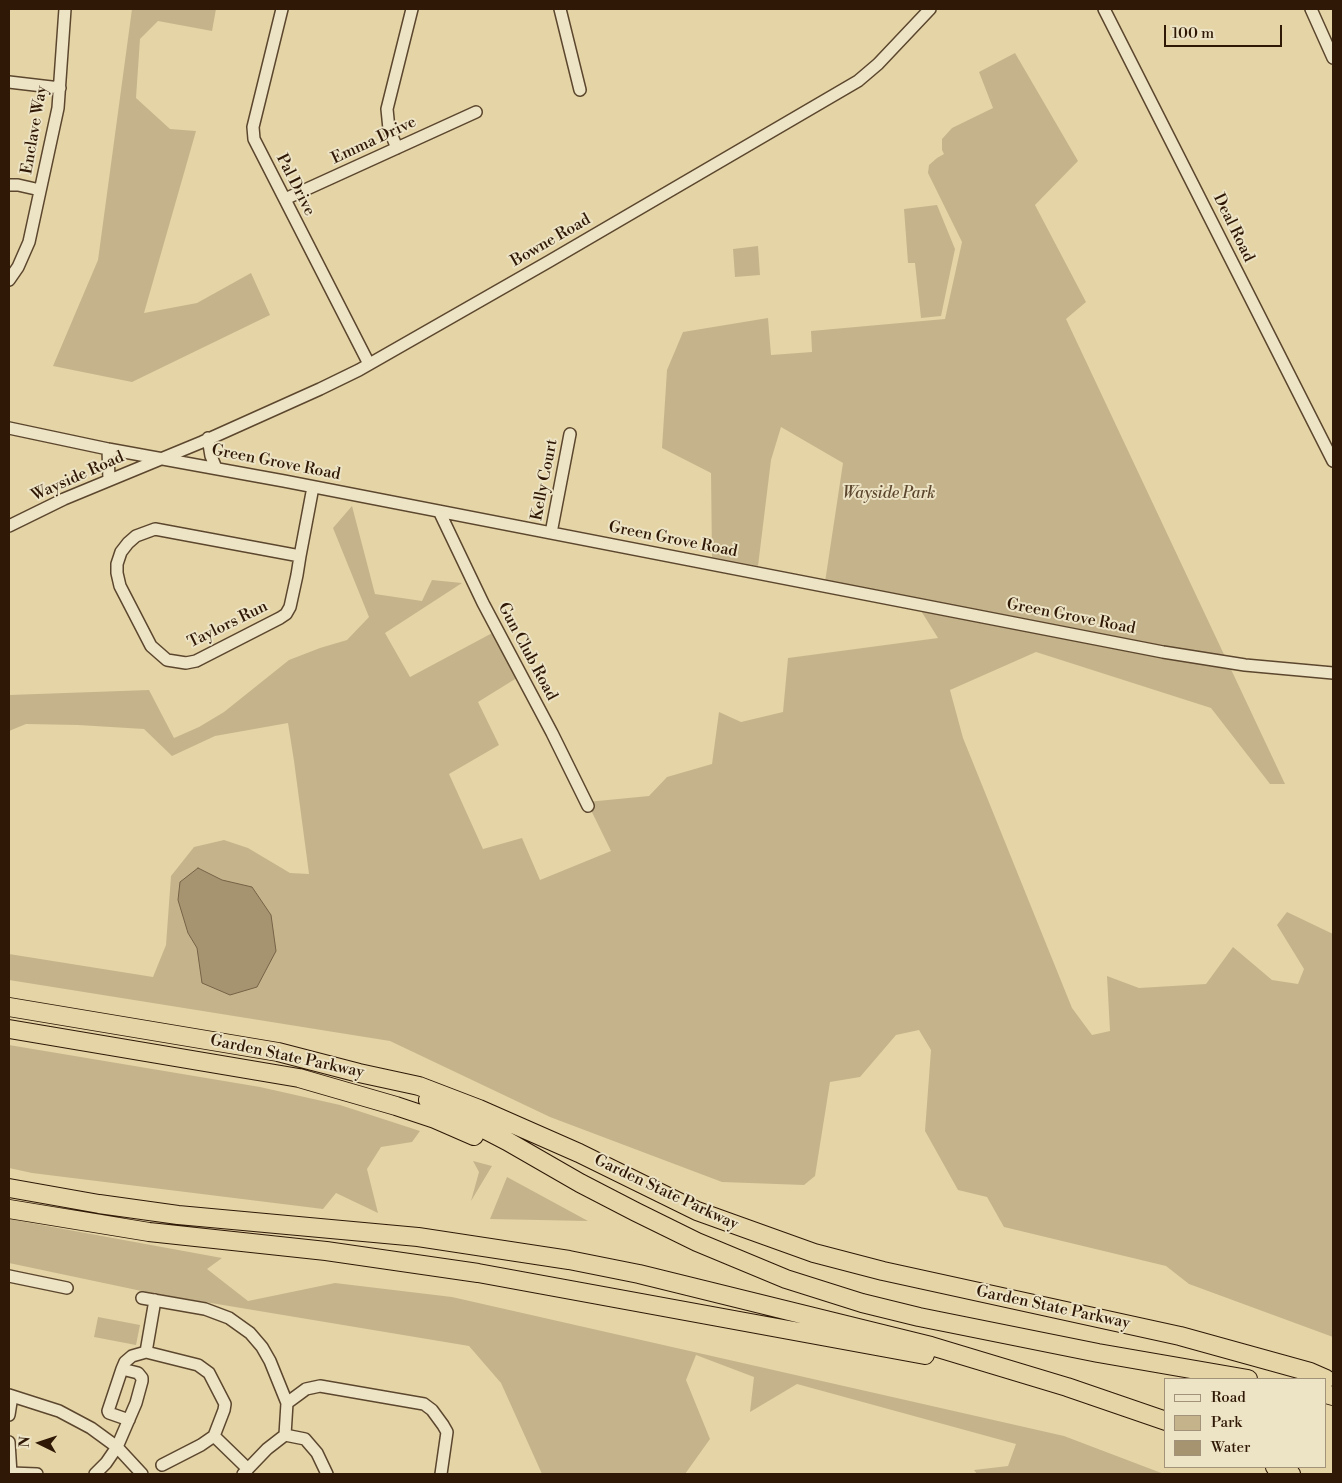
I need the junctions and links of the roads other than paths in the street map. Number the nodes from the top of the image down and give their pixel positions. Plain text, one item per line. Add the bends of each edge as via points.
1 (65, 9) edge
2 (282, 9) edge
3 (412, 9) edge
4 (560, 9) edge
5 (1104, 9) edge
6 (1311, 9) edge
7 (927, 10) edge
8 (1333, 58) edge
9 (9, 82) edge
10 (60, 88) junction
11 (580, 90) dead end
12 (476, 112) dead end
13 (397, 148) junction
14 (9, 185) edge
15 (40, 190) junction
16 (285, 199) junction
17 (9, 280) edge
18 (369, 364) junction
19 (9, 428) edge
20 (570, 434) dead end
21 (208, 438) junction
22 (108, 449) junction
23 (160, 459) junction
24 (1333, 461) edge
25 (216, 468) junction
26 (109, 480) junction
27 (313, 487) junction
28 (439, 511) junction
29 (9, 526) edge
30 (551, 533) junction
31 (300, 556) junction
32 (1333, 673) edge
33 (588, 806) dead end
34 (9, 1007) edge
35 (9, 1029) edge
36 (359, 1073) junction
37 (580, 1183) junction
38 (9, 1188) edge
39 (9, 1210) edge
40 (9, 1276) edge
41 (67, 1288) dead end
42 (142, 1298) dead end
43 (155, 1300) junction
44 (146, 1352) junction
45 (985, 1363) junction
46 (122, 1369) junction
47 (1242, 1378) edge
48 (1324, 1378) edge
49 (10, 1396) edge
50 (287, 1403) junction
51 (9, 1416) edge
52 (129, 1420) junction
53 (1164, 1420) edge
54 (285, 1435) junction
55 (214, 1436) junction
56 (9, 1442) edge
57 (118, 1449) junction
58 (162, 1465) dead end
59 (1277, 1468) edge
60 (245, 1472) edge
61 (11, 1474) edge
62 (38, 1474) edge
63 (95, 1474) edge
64 (142, 1474) edge
65 (327, 1474) edge
66 (441, 1474) edge
67 (1291, 1474) edge

1 - 10 street, Enclave Way
2 - 16 street, Pal Drive via 253,134
3 - 13 street via 387,110 389,129
4 - 11 street
5 - 24 street, Deal Road
6 - 8 street
7 - 18 street, Bowne Road via 858,81
9 - 10 street
10 - 15 street, Enclave Way
12 - 13 street, Emma Drive
13 - 16 street, Emma Drive
14 - 15 street
15 - 17 street, Enclave Way via 29,242
16 - 18 street, Pal Drive
18 - 21 street, Bowne Road via 320,390
19 - 22 street, Green Grove Road
20 - 30 street, Kelly Court
21 - 23 street, Bowne Road
21 - 25 street
22 - 23 street, Green Grove Road
22 - 26 street
23 - 25 street, Green Grove Road
23 - 26 street, Wayside Road
25 - 27 street, Green Grove Road
26 - 29 street, Wayside Road
27 - 28 street, Green Grove Road
27 - 31 street, Taylors Run
28 - 30 street, Green Grove Road
28 - 33 street, Gun Club Road
30 - 32 street, Green Grove Road via 1163,652
31 - 31 street, Taylors Run via 155,529 136,536 128,543 121,552 117,573 120,586 151,646 167,660 186,663 196,661 286,614
34 - 36 highway, Garden State Parkway via 250,1047
35 - 37 highway, Garden State Parkway via 267,1072 356,1093 435,1119
36 - 37 highway via 437,1105
36 - 48 highway, Garden State Parkway via 419,1086 479,1109 579,1153 697,1211 814,1253 1180,1336
37 - 47 highway via 728,1256 786,1279 862,1303 957,1326
38 - 45 highway via 178,1214 418,1237 545,1255 639,1274 912,1341
39 - 45 highway via 149,1232 326,1251 478,1273 930,1356
40 - 41 street
42 - 43 street
43 - 44 street
43 - 50 street via 205,1309 237,1323 262,1347
44 - 46 street via 132,1356
44 - 55 street via 198,1365 209,1373 224,1404
45 - 53 highway
46 - 52 street via 138,1373 142,1378
46 - 52 street via 108,1411
49 - 51 street
49 - 57 street via 67,1415
50 - 54 street
50 - 66 street via 306,1389 320,1386 424,1404 447,1432
52 - 57 street
54 - 60 street
54 - 65 street via 305,1440 317,1453
55 - 58 street
55 - 60 street
56 - 61 street
57 - 63 street
57 - 64 street
59 - 67 highway
61 - 62 street

